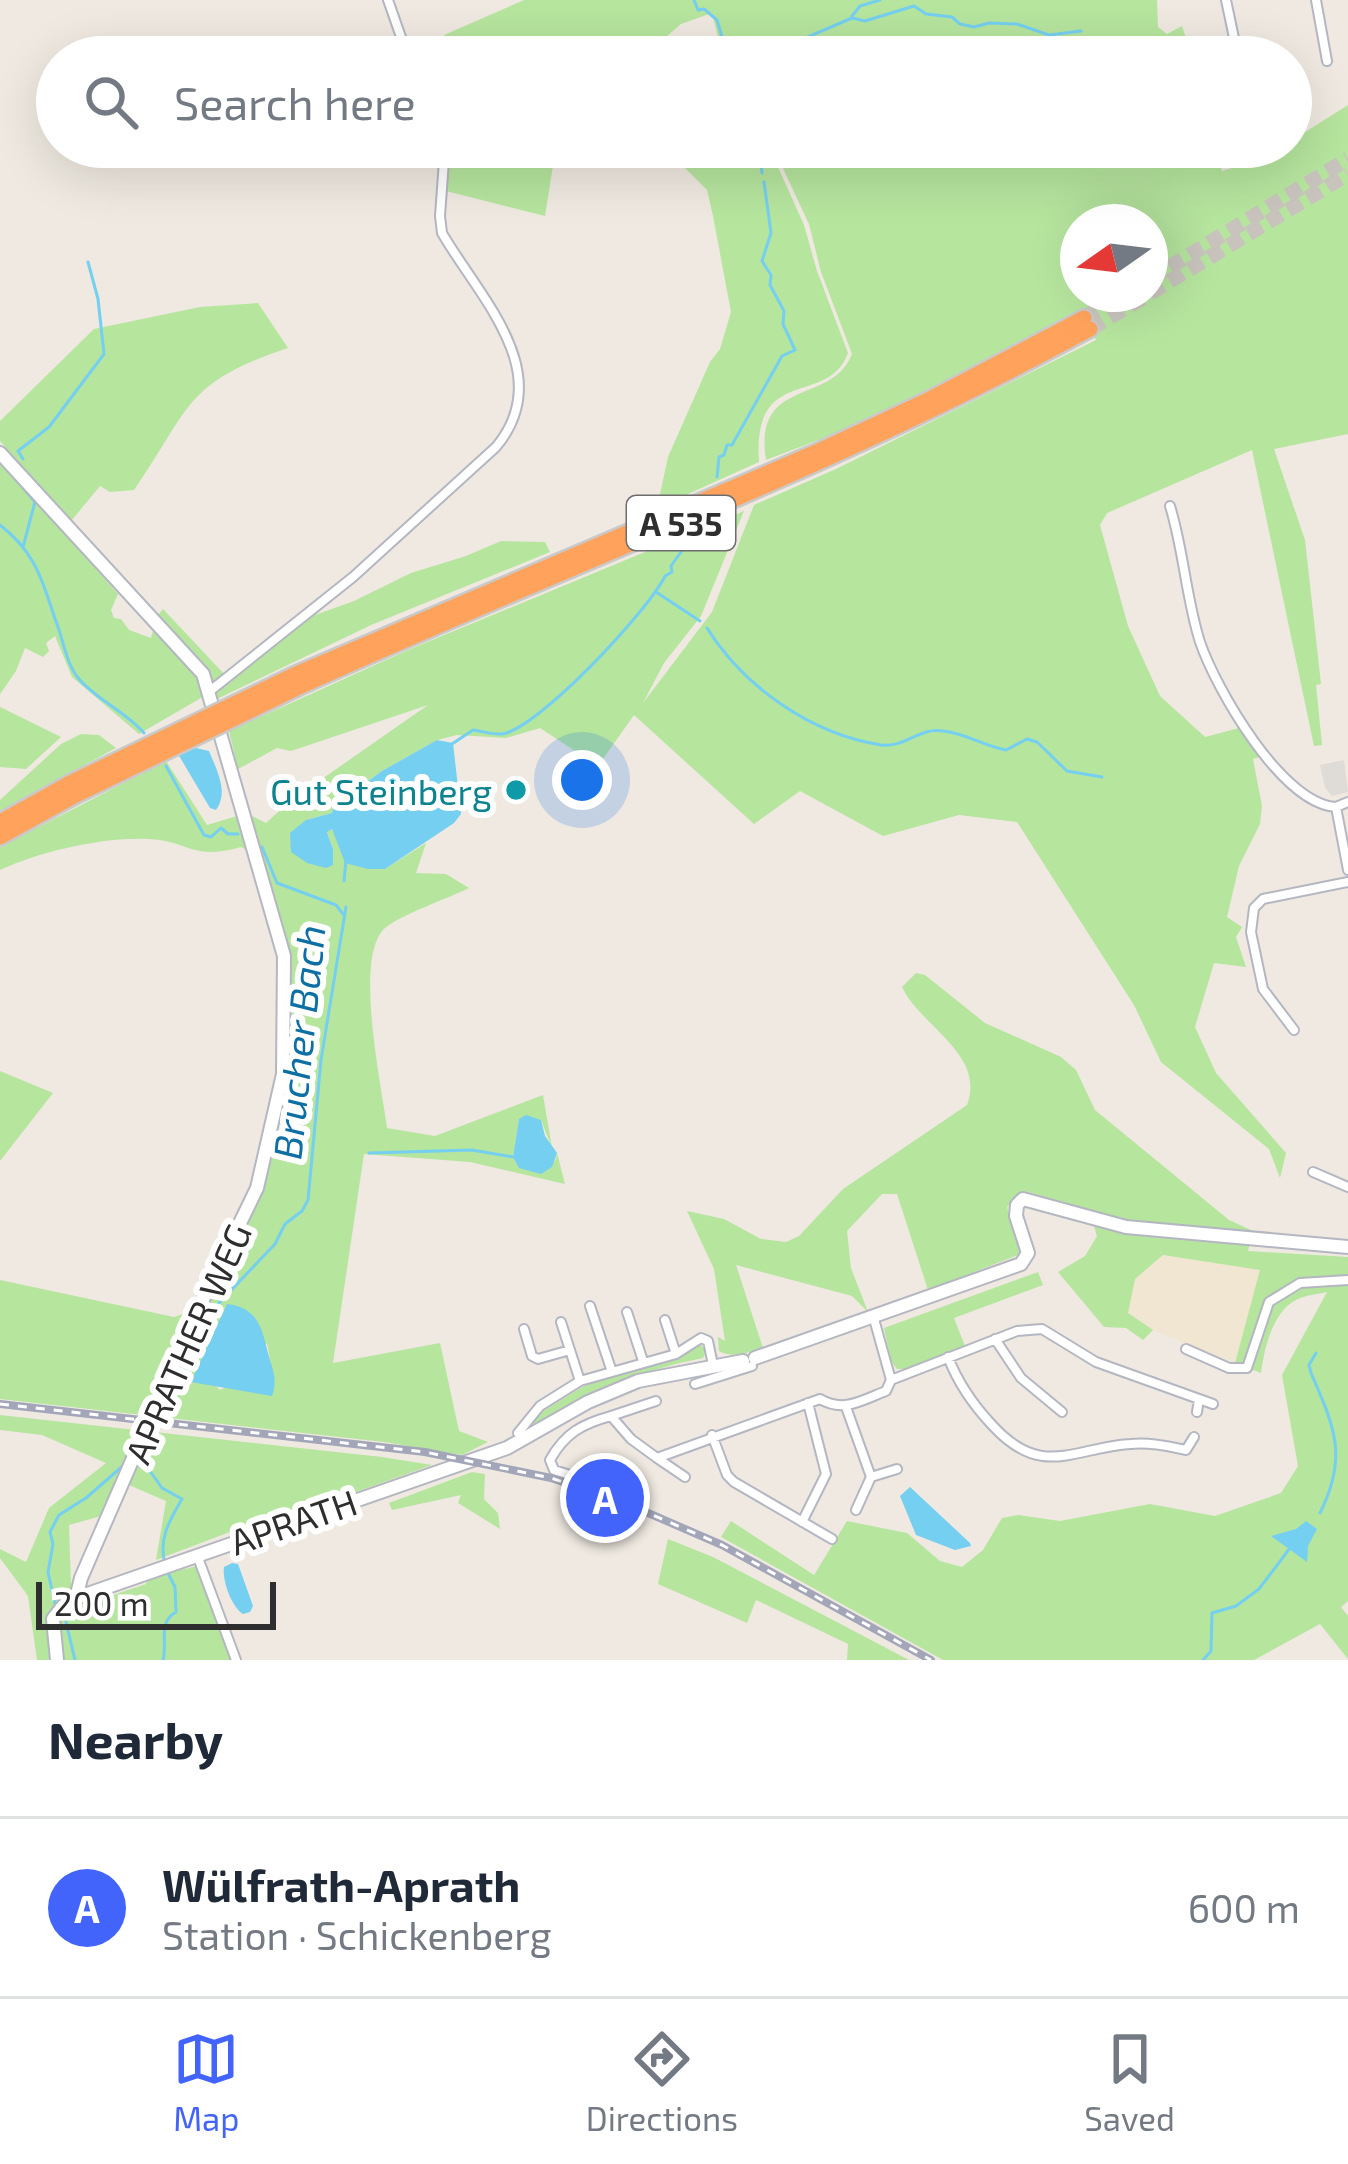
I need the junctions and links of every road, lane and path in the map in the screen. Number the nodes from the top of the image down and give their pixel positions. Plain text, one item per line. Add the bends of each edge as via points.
1 (388, 0) edge
2 (1226, 0) edge
3 (1316, 0) edge
4 (401, 36) edge
5 (1234, 36) edge
6 (1327, 61) dead end
7 (443, 168) edge
8 (1087, 324) tunnel mouth
9 (0, 453) edge
10 (1170, 506) dead end
11 (210, 691) junction
12 (73, 789) junction
13 (1348, 802) edge
14 (1336, 807) junction
15 (0, 822) edge
16 (0, 837) edge
17 (1348, 870) edge
18 (1348, 882) edge
19 (1294, 1030) dead end
20 (1313, 1172) dead end
21 (1348, 1187) edge
22 (1348, 1247) edge
23 (1348, 1280) edge
24 (590, 1306) dead end
25 (627, 1312) dead end
26 (874, 1319) junction
27 (664, 1320) dead end
28 (561, 1322) dead end
29 (524, 1329) dead end
30 (995, 1339) junction
31 (1186, 1349) dead end
32 (570, 1350) junction
33 (676, 1354) junction
34 (948, 1357) junction
35 (643, 1361) junction
36 (748, 1364) junction
37 (713, 1367) junction
38 (611, 1369) junction
39 (891, 1380) junction
40 (580, 1381) junction
41 (695, 1384) dead end
42 (1199, 1399) junction
43 (656, 1401) dead end
44 (808, 1403) junction
45 (1213, 1404) dead end
46 (846, 1407) junction
47 (1062, 1412) dead end
48 (1197, 1412) dead end
49 (611, 1416) junction
50 (518, 1433) dead end
51 (712, 1436) junction
52 (1194, 1438) dead end
53 (657, 1457) junction
54 (897, 1469) dead end
55 (573, 1476) dead end
56 (685, 1477) dead end
57 (871, 1477) junction
58 (856, 1510) dead end
59 (802, 1522) junction
60 (832, 1539) dead end
61 (197, 1555) junction
62 (76, 1598) junction
63 (57, 1660) edge
64 (236, 1660) edge

1 - 4 street
2 - 5 street
3 - 6 street
7 - 11 street via 442,233 517,359 508,430 398,538
8 - 12 highway, A 535, bridge via 935,411 297,681
9 - 11 main road, APRATHER WEG
10 - 14 street via 1194,621 1217,681 1280,771 1312,801
11 - 62 main road, APRATHER WEG via 284,956 280,1092 257,1188
12 - 15 highway, A 535
12 - 16 highway, A 535
13 - 14 street
14 - 17 street
18 - 19 street via 1263,899 1254,908 1263,989
20 - 21 street
22 - 26 main road, APRATH via 1154,1232 1023,1199 1016,1216 1028,1253 1021,1264
23 - 31 street via 1300,1283 1269,1302 1247,1368
24 - 38 street
25 - 35 street
26 - 36 main road, APRATH
26 - 39 street
27 - 33 street
28 - 32 street
29 - 32 street via 538,1359
30 - 34 street
30 - 42 street via 1042,1329 1096,1362
30 - 47 street via 1022,1378
32 - 40 street
33 - 35 street
33 - 37 street via 701,1338
34 - 39 street
34 - 52 street via 977,1408 1030,1454 1061,1458 1126,1444 1186,1450
35 - 38 street
36 - 37 main road, APRATH
36 - 41 street
37 - 61 main road, APRATH via 613,1390 518,1443
38 - 40 street
39 - 46 street via 886,1390
40 - 50 street via 540,1406
42 - 45 street
42 - 48 street
43 - 49 street
44 - 46 street
44 - 51 street
44 - 59 street via 826,1474
46 - 57 street
49 - 53 street
49 - 55 street via 569,1433 552,1455 552,1468
51 - 53 street
51 - 59 street via 734,1482
53 - 56 street
54 - 57 street
57 - 58 street
59 - 60 street
61 - 62 main road, APRATH
61 - 64 street
62 - 63 main road via 53,1619

